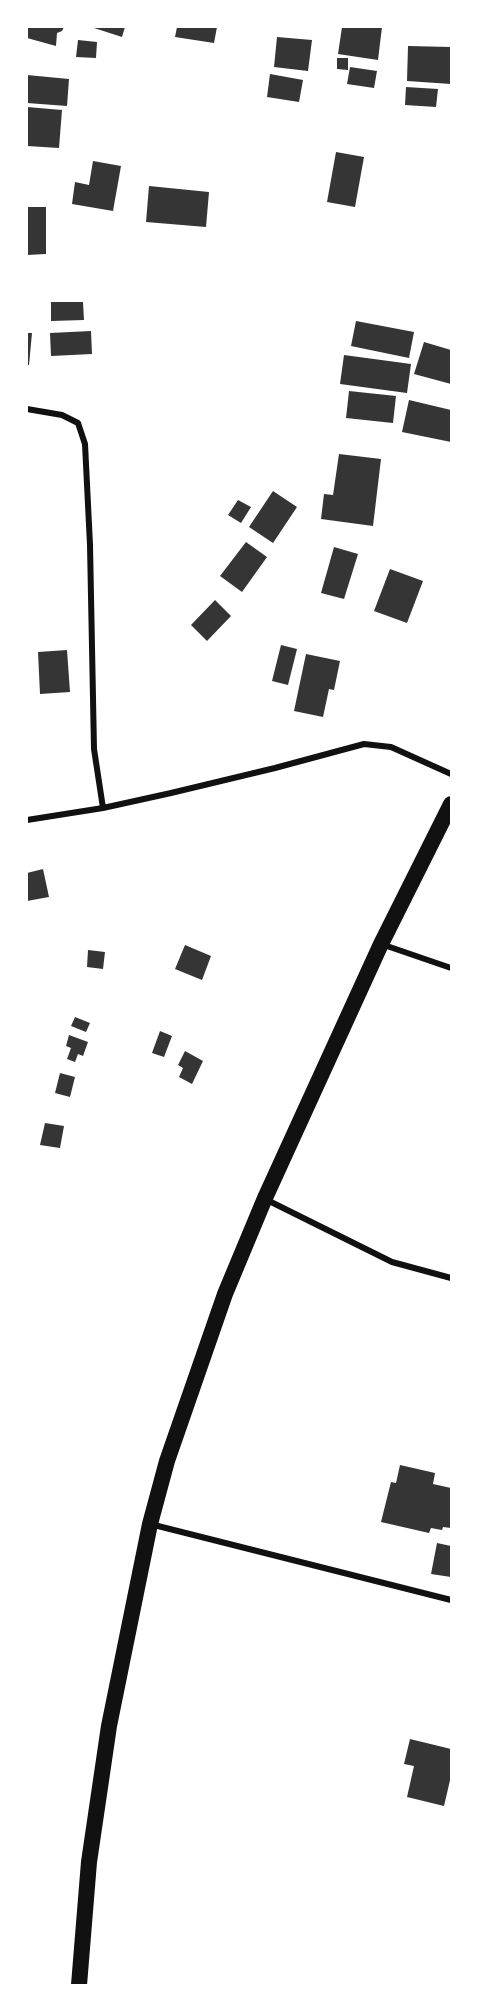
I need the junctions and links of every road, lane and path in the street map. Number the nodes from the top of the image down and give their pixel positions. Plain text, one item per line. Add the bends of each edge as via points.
1 (27, 409) edge
2 (451, 774) edge
3 (451, 804) edge
4 (103, 808) junction
5 (27, 820) edge
6 (381, 944) junction
7 (451, 968) edge
8 (265, 1198) junction
9 (451, 1278) edge
10 (150, 1524) junction
11 (451, 1600) edge
12 (78, 1985) edge

1 - 4 street via 62,415 78,423 85,444 94,749
2 - 4 street via 391,747 364,744
3 - 6 highway
4 - 5 street
6 - 7 street
6 - 8 highway
8 - 9 street via 392,1262
8 - 10 highway via 225,1294 167,1461
10 - 11 street
10 - 12 highway via 109,1726

